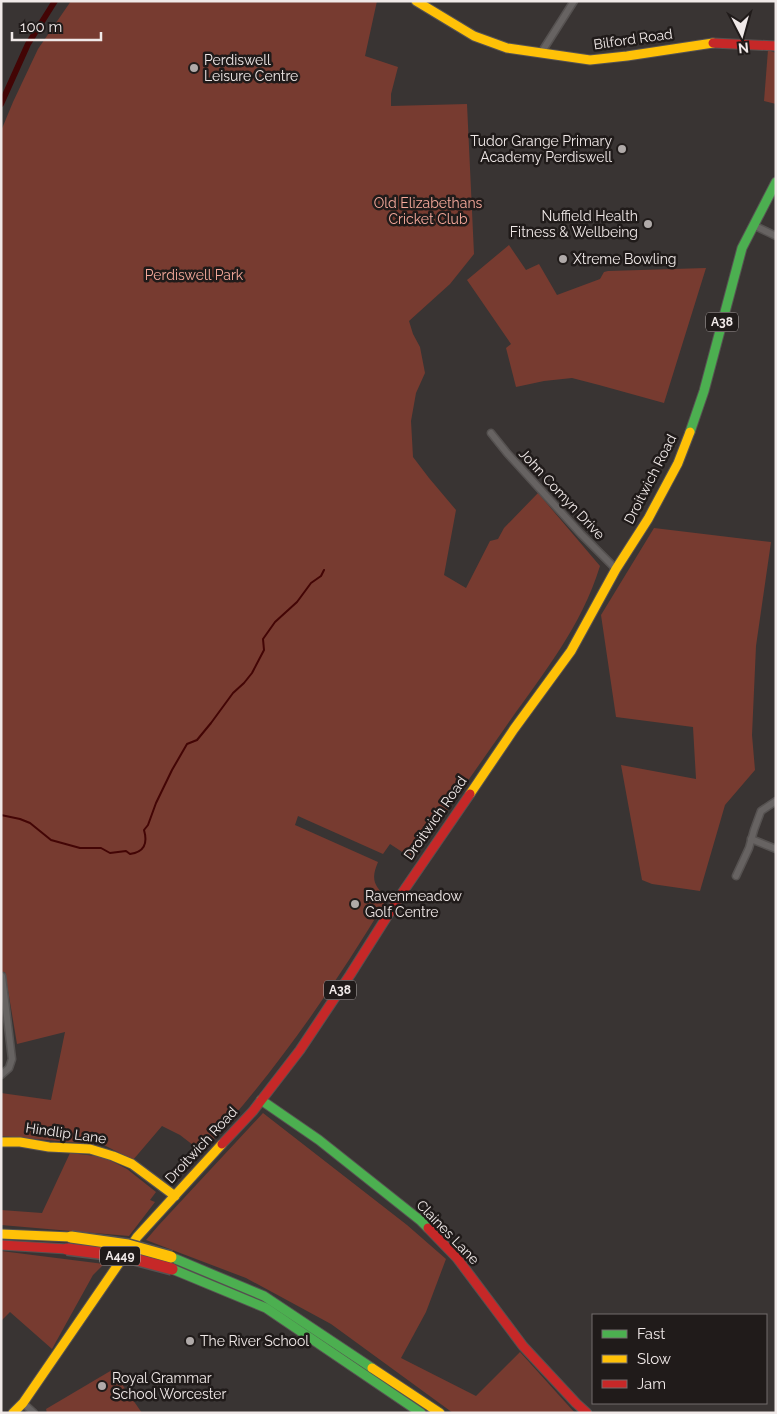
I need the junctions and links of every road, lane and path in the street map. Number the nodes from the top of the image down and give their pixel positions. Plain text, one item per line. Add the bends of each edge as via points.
1 (416, 1) edge
2 (574, 1) edge
3 (776, 46) edge
4 (541, 53) junction
5 (776, 182) edge
6 (755, 226) junction
7 (776, 236) edge
8 (491, 433) dead end
9 (616, 569) junction
10 (776, 801) edge
11 (751, 839) junction
12 (776, 849) edge
13 (736, 876) dead end
14 (2, 976) edge
15 (1, 1075) edge
16 (261, 1100) junction
17 (1, 1142) edge
18 (174, 1196) junction
19 (1, 1234) edge
20 (1, 1245) edge
21 (24, 1402) junction
22 (13, 1413) edge
23 (34, 1413) edge
24 (421, 1413) edge
25 (440, 1413) edge
26 (587, 1413) edge

1 - 4 main road, Bilford Road via 474,36 507,48
2 - 4 street
3 - 4 main road, Bilford Road via 709,43 595,60
5 - 6 main road, Droitwich Road / A38
6 - 7 street
6 - 9 main road, Droitwich Road / A38 via 742,248 704,391 678,463
8 - 9 street, John Comyn Drive
9 - 16 main road, Droitwich Road / A38 via 571,651 405,888 300,1050
10 - 11 street via 761,811
11 - 12 street
11 - 13 street
14 - 15 street via 12,1059 9,1068
16 - 18 main road, Droitwich Road / A38
16 - 26 main road, Claines Lane via 319,1140 421,1221 457,1258 523,1346
17 - 18 main road, Hindlip Lane via 90,1149 114,1156 132,1164
18 - 21 main road, Droitwich Road / A38 via 137,1237
19 - 25 main road, A449, bridge via 71,1237 128,1245 171,1257 264,1296
20 - 24 main road, A449, bridge via 123,1256 172,1269 266,1308
21 - 22 main road, Droitwich Road / A38
21 - 23 street

